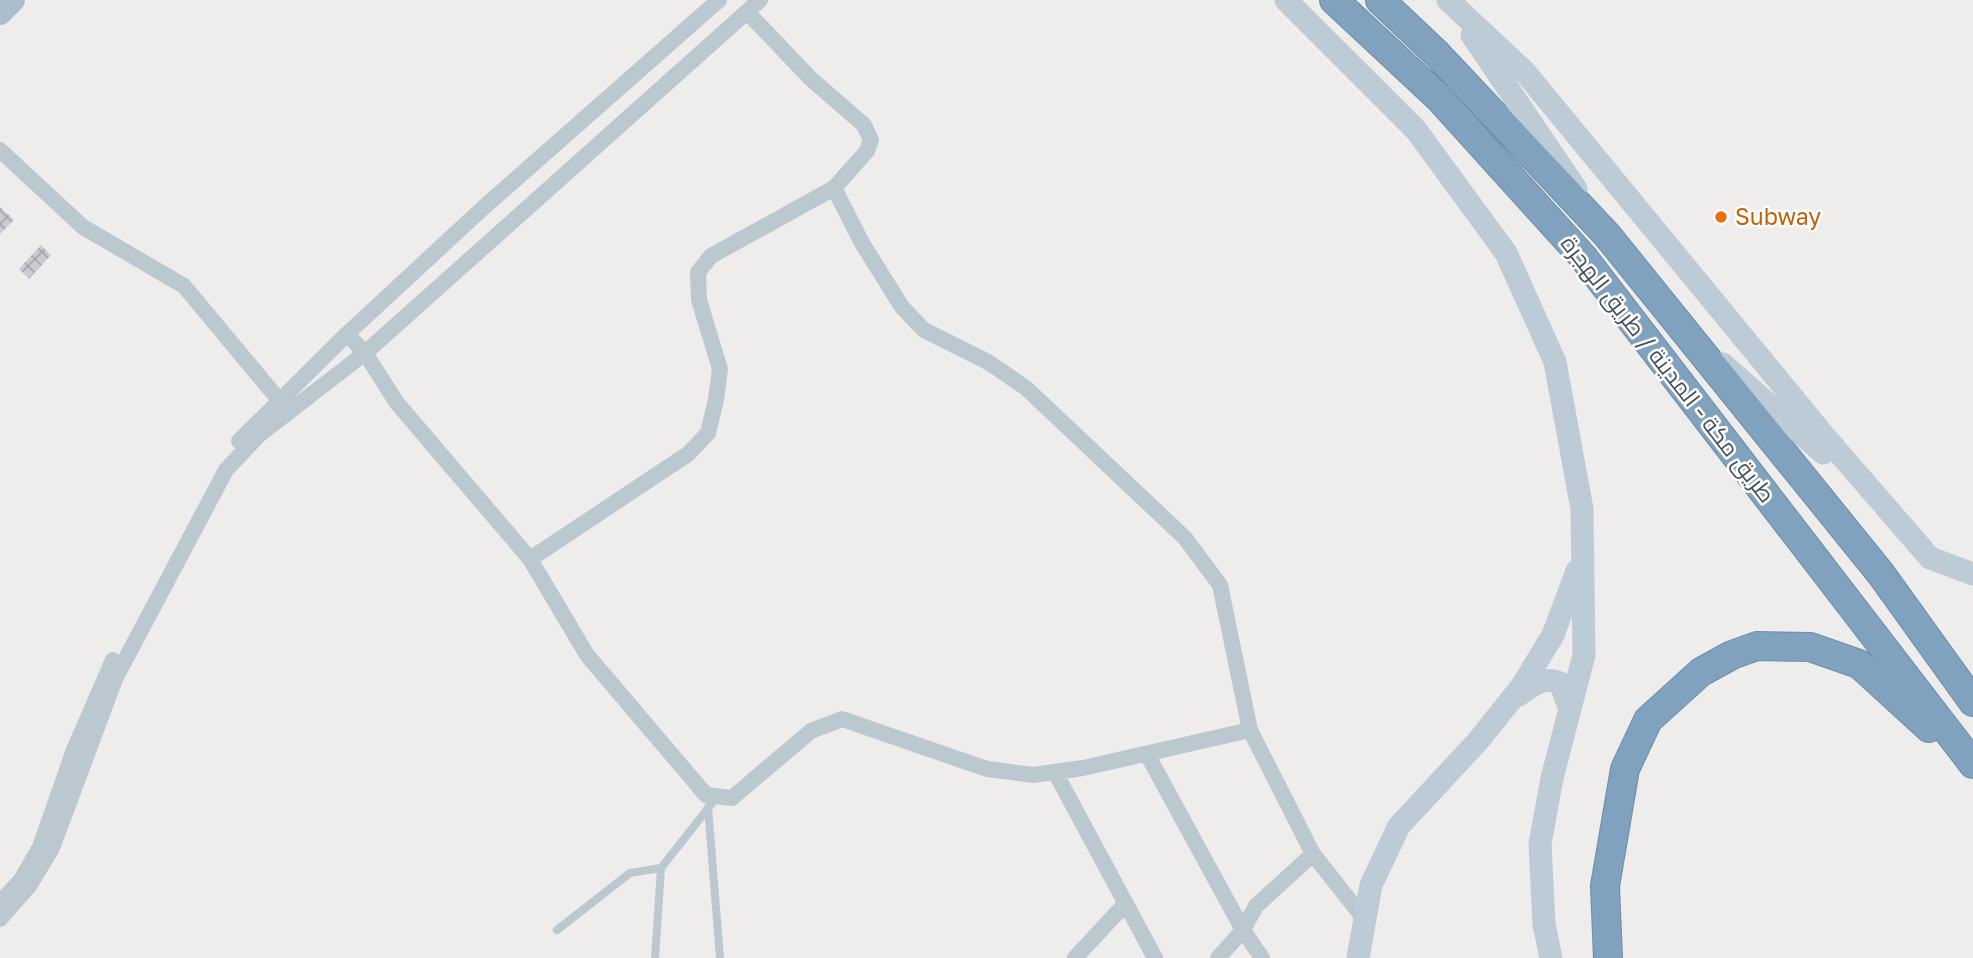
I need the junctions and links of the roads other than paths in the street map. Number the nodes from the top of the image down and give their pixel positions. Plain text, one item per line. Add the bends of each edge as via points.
1 (13, 0) edge
2 (719, 0) edge
3 (760, 0) edge
4 (1286, 0) edge
5 (1334, 0) edge
6 (1380, 0) edge
7 (1449, 1) edge
8 (747, 12) junction
9 (0, 13) edge
10 (558, 142) junction
11 (0, 150) edge
12 (577, 165) junction
13 (834, 188) junction
14 (1607, 235) junction
15 (1685, 331) junction
16 (347, 334) junction
17 (365, 353) junction
18 (279, 400) junction
19 (1889, 511) junction
20 (1581, 558) junction
21 (530, 559) junction
22 (1973, 574) edge
23 (1517, 694) junction
24 (1973, 702) edge
25 (1570, 709) junction
26 (1250, 730) junction
27 (1147, 754) junction
28 (1973, 766) edge
29 (1055, 772) junction
30 (713, 802) junction
31 (1313, 854) junction
32 (661, 868) junction
33 (3, 893) edge
34 (1126, 903) junction
35 (0, 919) edge
36 (1364, 920) junction
37 (557, 930) dead end
38 (1243, 930) junction
39 (655, 958) edge
40 (720, 958) edge
41 (1075, 958) edge
42 (1155, 958) edge
43 (1218, 958) edge
44 (1262, 958) edge
45 (1359, 958) edge
46 (1551, 958) edge
47 (1608, 958) edge

1 - 9 main road
2 - 10 street
3 - 8 street
4 - 20 main road via 1416,130 1506,253 1555,362 1582,509
5 - 28 highway, طريق مكة - المدينة / طريق الهجرة via 1438,98 1583,257
6 - 14 highway, طريق مكة - المدينة / طريق الهجرة
7 - 14 main road
7 - 19 main road via 1525,72
8 - 12 street
8 - 13 street via 868,132 867,151
10 - 12 street
10 - 16 street
11 - 18 street via 83,227 184,286
12 - 17 street
13 - 21 street via 711,256 698,272 699,300 720,369 708,433 688,454
13 - 26 street via 902,307 924,330 988,362 1026,388 1208,565 1220,585
14 - 15 highway, طريق مكة - المدينة / طريق الهجرة
15 - 19 main road
15 - 24 highway, طريق مكة - المدينة / طريق الهجرة via 1881,574
16 - 17 street
16 - 18 street
17 - 21 street via 397,404
17 - 35 street via 259,435 220,480 115,679 52,848 29,887
18 - 33 street via 218,463 203,486 104,678 40,846 21,880
19 - 22 main road via 1930,558
20 - 23 main road via 1553,635
20 - 25 main road via 1584,655
21 - 30 street via 587,655
23 - 25 main road via 1535,683 1553,680 1560,683
23 - 36 main road via 1399,826 1371,885
25 - 46 main road via 1540,844
26 - 27 street
26 - 31 street
27 - 29 street
27 - 38 street
28 - 47 highway via 1858,664 1810,647 1756,646 1732,655 1693,678 1648,720 1625,769 1605,886
29 - 30 street via 1033,775 987,769 842,719 811,731 732,798
29 - 34 street
30 - 32 lane
30 - 40 lane
31 - 36 street
31 - 38 street via 1256,906
32 - 37 lane via 630,873
32 - 39 lane
34 - 41 street
34 - 42 street
36 - 45 main road
38 - 43 street
38 - 44 street

